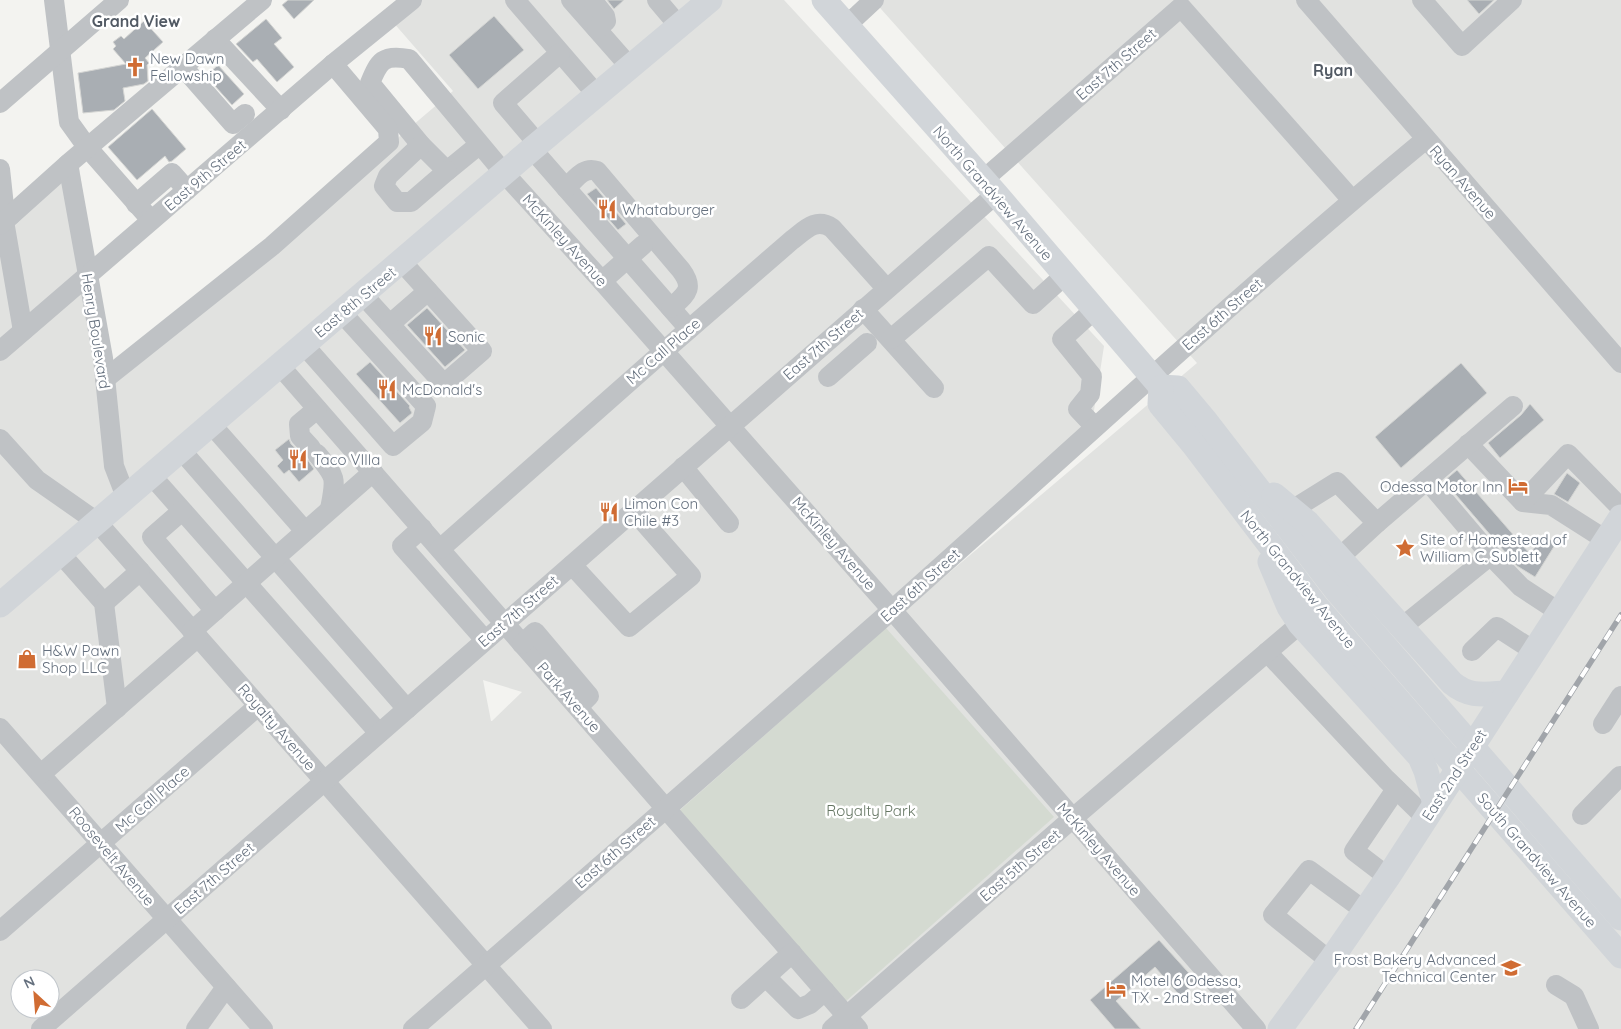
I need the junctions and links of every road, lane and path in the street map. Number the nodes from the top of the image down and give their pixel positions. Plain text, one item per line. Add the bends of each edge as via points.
1 (54, 0) edge
2 (119, 0) edge
3 (262, 0) edge
4 (412, 0) edge
5 (515, 0) edge
6 (571, 0) edge
7 (592, 0) edge
8 (656, 0) edge
9 (824, 0) edge
10 (874, 0) edge
11 (1306, 0) edge
12 (1422, 0) edge
13 (1512, 0) edge
14 (700, 3) edge
15 (679, 26) junction
16 (846, 26) junction
17 (597, 29) junction
18 (215, 40) junction
19 (60, 51) junction
20 (560, 53) junction
21 (334, 64) junction
22 (183, 67) junction
23 (630, 67) junction
24 (266, 94) junction
25 (597, 95) junction
26 (0, 103) edge
27 (388, 105) junction
28 (281, 110) junction
29 (245, 114) junction
30 (259, 129) junction
31 (1426, 139) junction
32 (480, 144) junction
33 (421, 145) junction
34 (88, 147) junction
35 (535, 147) junction
36 (68, 164) junction
37 (443, 167) junction
38 (0, 169) edge
39 (505, 174) junction
40 (990, 187) junction
41 (566, 188) junction
42 (187, 190) junction
43 (1352, 200) junction
44 (136, 204) junction
45 (5, 220) edge
46 (151, 220) junction
47 (643, 245) dead end
48 (627, 259) junction
49 (402, 262) junction
50 (87, 275) junction
51 (1065, 275) junction
52 (602, 281) junction
53 (886, 288) junction
54 (428, 291) junction
55 (363, 295) junction
56 (671, 308) junction
57 (863, 309) junction
58 (1095, 309) junction
59 (342, 313) junction
60 (390, 324) junction
61 (689, 329) junction
62 (891, 339) junction
63 (8, 340) edge
64 (826, 342) junction
65 (867, 342) dead end
66 (304, 345) junction
67 (664, 350) junction
68 (845, 361) junction
69 (1621, 363) edge
70 (280, 366) junction
71 (828, 377) dead end
72 (105, 379) junction
73 (1156, 381) junction
74 (934, 388) dead end
75 (1513, 406) dead end
76 (317, 409) junction
77 (211, 424) junction
78 (730, 426) junction
79 (1094, 427) junction
80 (387, 440) junction
81 (2, 443) edge
82 (1468, 444) junction
83 (181, 450) junction
84 (368, 466) junction
85 (1241, 466) junction
86 (683, 467) junction
87 (151, 475) junction
88 (1427, 480) junction
89 (126, 497) junction
90 (1523, 502) junction
91 (1621, 508) edge
92 (330, 509) junction
93 (634, 510) junction
94 (1292, 510) junction
95 (182, 511) junction
96 (1621, 517) edge
97 (97, 522) junction
98 (729, 523) dead end
99 (1377, 523) junction
100 (1254, 525) junction
101 (422, 528) junction
102 (305, 532) junction
103 (152, 537) junction
104 (1606, 540) junction
105 (440, 549) junction
106 (60, 553) junction
107 (1491, 555) junction
108 (274, 558) junction
109 (1339, 558) junction
110 (134, 564) junction
111 (572, 565) junction
112 (246, 583) junction
113 (104, 603) junction
114 (0, 605) edge
115 (215, 610) junction
116 (892, 610) junction
117 (1560, 612) junction
118 (505, 623) junction
119 (1300, 624) junction
120 (1402, 627) junction
121 (195, 634) junction
122 (485, 640) junction
123 (1472, 651) dead end
124 (1534, 651) junction
125 (1267, 652) junction
126 (1507, 694) junction
127 (1621, 696) edge
128 (258, 706) junction
129 (117, 708) junction
130 (407, 709) junction
131 (1603, 724) dead end
132 (0, 728) edge
133 (379, 733) junction
134 (1468, 742) joint
135 (1451, 773) junction
136 (41, 774) junction
137 (1621, 776) edge
138 (324, 781) junction
139 (1396, 789) junction
140 (666, 808) junction
141 (1431, 811) junction
142 (1582, 815) dead end
143 (1073, 818) junction
144 (102, 842) junction
145 (1388, 877) junction
146 (1365, 911) junction
147 (1621, 918) edge
148 (166, 920) junction
149 (0, 931) edge
150 (792, 953) junction
151 (1621, 956) edge
152 (1330, 960) junction
153 (486, 965) junction
154 (766, 977) junction
155 (1556, 985) dead end
156 (226, 987) junction
157 (825, 991) junction
158 (741, 999) dead end
159 (846, 1025) edge
160 (41, 1029) edge
161 (196, 1029) edge
162 (263, 1029) edge
163 (413, 1029) edge
164 (542, 1029) edge
165 (1256, 1029) edge
166 (1280, 1029) edge
167 (1589, 1029) edge

1 - 19 street
2 - 19 street
3 - 18 street
4 - 21 street, East 9th Street
5 - 20 street
6 - 17 street
7 - 17 street via 606,21
8 - 15 street
9 - 16 main road, North Grandview Avenue
10 - 16 street
11 - 31 street, Ryan Avenue
12 - 13 street via 1462,46
14 - 15 main road, East 8th Street
15 - 23 main road, East 8th Street
16 - 40 main road, North Grandview Avenue
17 - 23 street
18 - 22 street
18 - 24 street
19 - 26 street
19 - 34 street via 69,122
20 - 25 street
20 - 35 street via 503,103
21 - 28 street, East 9th Street
21 - 72 street via 388,129 389,142 272,246
22 - 29 street via 233,124
22 - 34 street
23 - 25 main road, East 8th Street
24 - 28 street
24 - 29 street
25 - 35 main road, East 8th Street
27 - 32 street, McKinley Avenue via 370,83 378,64 393,56 408,59
27 - 33 street
27 - 37 street via 400,111 439,157
28 - 30 street, East 9th Street
29 - 30 street
30 - 42 street, East 9th Street
31 - 43 street, East 6th Street
31 - 69 street, Ryan Avenue
32 - 37 street
32 - 39 street, McKinley Avenue
33 - 37 street
33 - 37 street via 388,176 384,186 397,202 411,202
34 - 36 street
34 - 44 street
35 - 39 main road, East 8th Street
35 - 41 street
36 - 45 street
36 - 50 street, Henry Boulevard
38 - 45 street
39 - 49 main road, East 8th Street
39 - 52 street, McKinley Avenue
40 - 43 street, East 7th Street via 1181,7
40 - 51 main road, North Grandview Avenue
40 - 53 street, East 7th Street
41 - 48 street
41 - 56 street via 584,171 597,171 688,282 685,295
42 - 44 street via 172,173
42 - 46 street, East 9th Street
43 - 73 street, East 6th Street
44 - 46 street
45 - 63 street
46 - 50 street, East 9th Street
47 - 48 street
48 - 52 street
48 - 56 street
49 - 54 street
49 - 55 main road, East 8th Street
50 - 63 street, East 9th Street
50 - 72 street, Henry Boulevard
51 - 58 main road, North Grandview Avenue
51 - 62 street via 1033,304 988,256
52 - 67 street, McKinley Avenue
53 - 57 street, East 7th Street
53 - 61 street, Mc Call Place via 832,228 819,223 792,240
54 - 60 street
54 - 60 street via 482,351 444,384
55 - 59 main road, East 8th Street
55 - 60 street
56 - 61 street
57 - 62 street
57 - 64 street, East 7th Street
58 - 73 main road, North Grandview Avenue
58 - 79 street via 1062,339 1092,376 1090,394 1078,408
59 - 66 main road, East 8th Street
59 - 80 street via 426,406 422,422 393,446
61 - 67 street, Mc Call Place
62 - 74 street
64 - 68 street
64 - 78 street, East 7th Street
65 - 68 street
66 - 70 main road, East 8th Street
66 - 80 street
67 - 78 street, McKinley Avenue
67 - 105 street, Mc Call Place
68 - 71 street
70 - 76 street, Park Avenue
70 - 77 main road, East 8th Street
72 - 89 street, Henry Boulevard via 114,466
73 - 79 street, East 6th Street
73 - 85 main road, North Grandview Avenue via 1178,388
73 - 100 main road, North Grandview Avenue via 1160,404
75 - 82 street
76 - 84 street, Park Avenue
76 - 92 street via 299,424 300,436 333,474 335,487
77 - 83 main road, East 8th Street
77 - 102 street
78 - 86 street, East 7th Street
78 - 116 street, McKinley Avenue
79 - 116 street, East 6th Street
80 - 84 street
81 - 97 street, Royalty Avenue via 37,480
82 - 88 street
82 - 90 street
83 - 87 main road, East 8th Street
83 - 108 street
84 - 92 street
84 - 101 street, Park Avenue
85 - 94 main road
85 - 134 main road, North Grandview Avenue via 1337,591
86 - 93 street, East 7th Street
86 - 98 street
87 - 89 main road, East 8th Street
87 - 95 street
88 - 99 street
88 - 107 street
89 - 97 main road, East 8th Street
90 - 91 street via 1568,454
90 - 104 street via 1551,505
92 - 102 street
93 - 111 street, East 7th Street
93 - 111 street via 691,576 629,627
94 - 99 street via 1337,482
94 - 109 main road
95 - 103 street
95 - 112 street
96 - 104 main road, East 2nd Street
97 - 106 main road, East 8th Street
97 - 110 street, Royalty Avenue
99 - 109 street
100 - 119 main road via 1289,607
100 - 135 main road, North Grandview Avenue
101 - 105 street, Park Avenue
101 - 122 street via 402,546
102 - 108 street
103 - 110 street
103 - 115 street
104 - 117 main road, East 2nd Street
105 - 118 street, Park Avenue
106 - 113 street
106 - 114 main road, East 8th Street
107 - 117 street via 1521,587
107 - 120 street
108 - 112 street
108 - 130 street
109 - 120 main road
110 - 113 street
110 - 121 street, Royalty Avenue
111 - 118 street, East 7th Street
112 - 115 street
112 - 133 street
113 - 129 street
115 - 121 street
116 - 140 street, East 6th Street
116 - 143 street, McKinley Avenue
117 - 124 main road, East 2nd Street
118 - 122 street, East 7th Street
118 - 140 street, Park Avenue
119 - 125 street, East 5th Street
119 - 141 main road via 1420,757 1426,771
120 - 126 main road via 1461,691
121 - 128 street, Royalty Avenue
121 - 129 street
122 - 130 street, East 7th Street
123 - 124 street via 1497,627
124 - 126 main road, East 2nd Street
125 - 139 street
125 - 143 street, East 5th Street
126 - 135 main road, East 2nd Street
127 - 131 street
128 - 138 street, Royalty Avenue
128 - 144 street, Mc Call Place
129 - 136 street
130 - 133 street, East 7th Street
132 - 136 street, Roosevelt Avenue
133 - 138 street, East 7th Street
134 - 147 main road, South Grandview Avenue
135 - 141 main road, East 2nd Street
135 - 151 main road, South Grandview Avenue
136 - 144 street, Roosevelt Avenue
137 - 142 street
138 - 148 street, East 7th Street
138 - 153 street, Royalty Avenue
139 - 141 street
139 - 145 street via 1354,851
140 - 150 street, Park Avenue
140 - 153 street, East 6th Street
141 - 145 main road, East 2nd Street
143 - 159 street, East 5th Street
143 - 165 street, McKinley Avenue
144 - 148 street, Roosevelt Avenue
144 - 149 street, Mc Call Place
145 - 146 main road, East 2nd Street
146 - 152 main road, East 2nd Street
146 - 152 street via 1309,870 1273,915
148 - 156 street, Roosevelt Avenue
148 - 160 street, East 7th Street
150 - 154 street
150 - 157 street, Park Avenue
152 - 166 main road, East 2nd Street
153 - 163 street, East 6th Street
153 - 164 street, Royalty Avenue
154 - 157 street via 798,1009
154 - 158 street
155 - 167 street via 1577,1000
156 - 161 street
156 - 162 street, Roosevelt Avenue
157 - 159 street, Park Avenue

